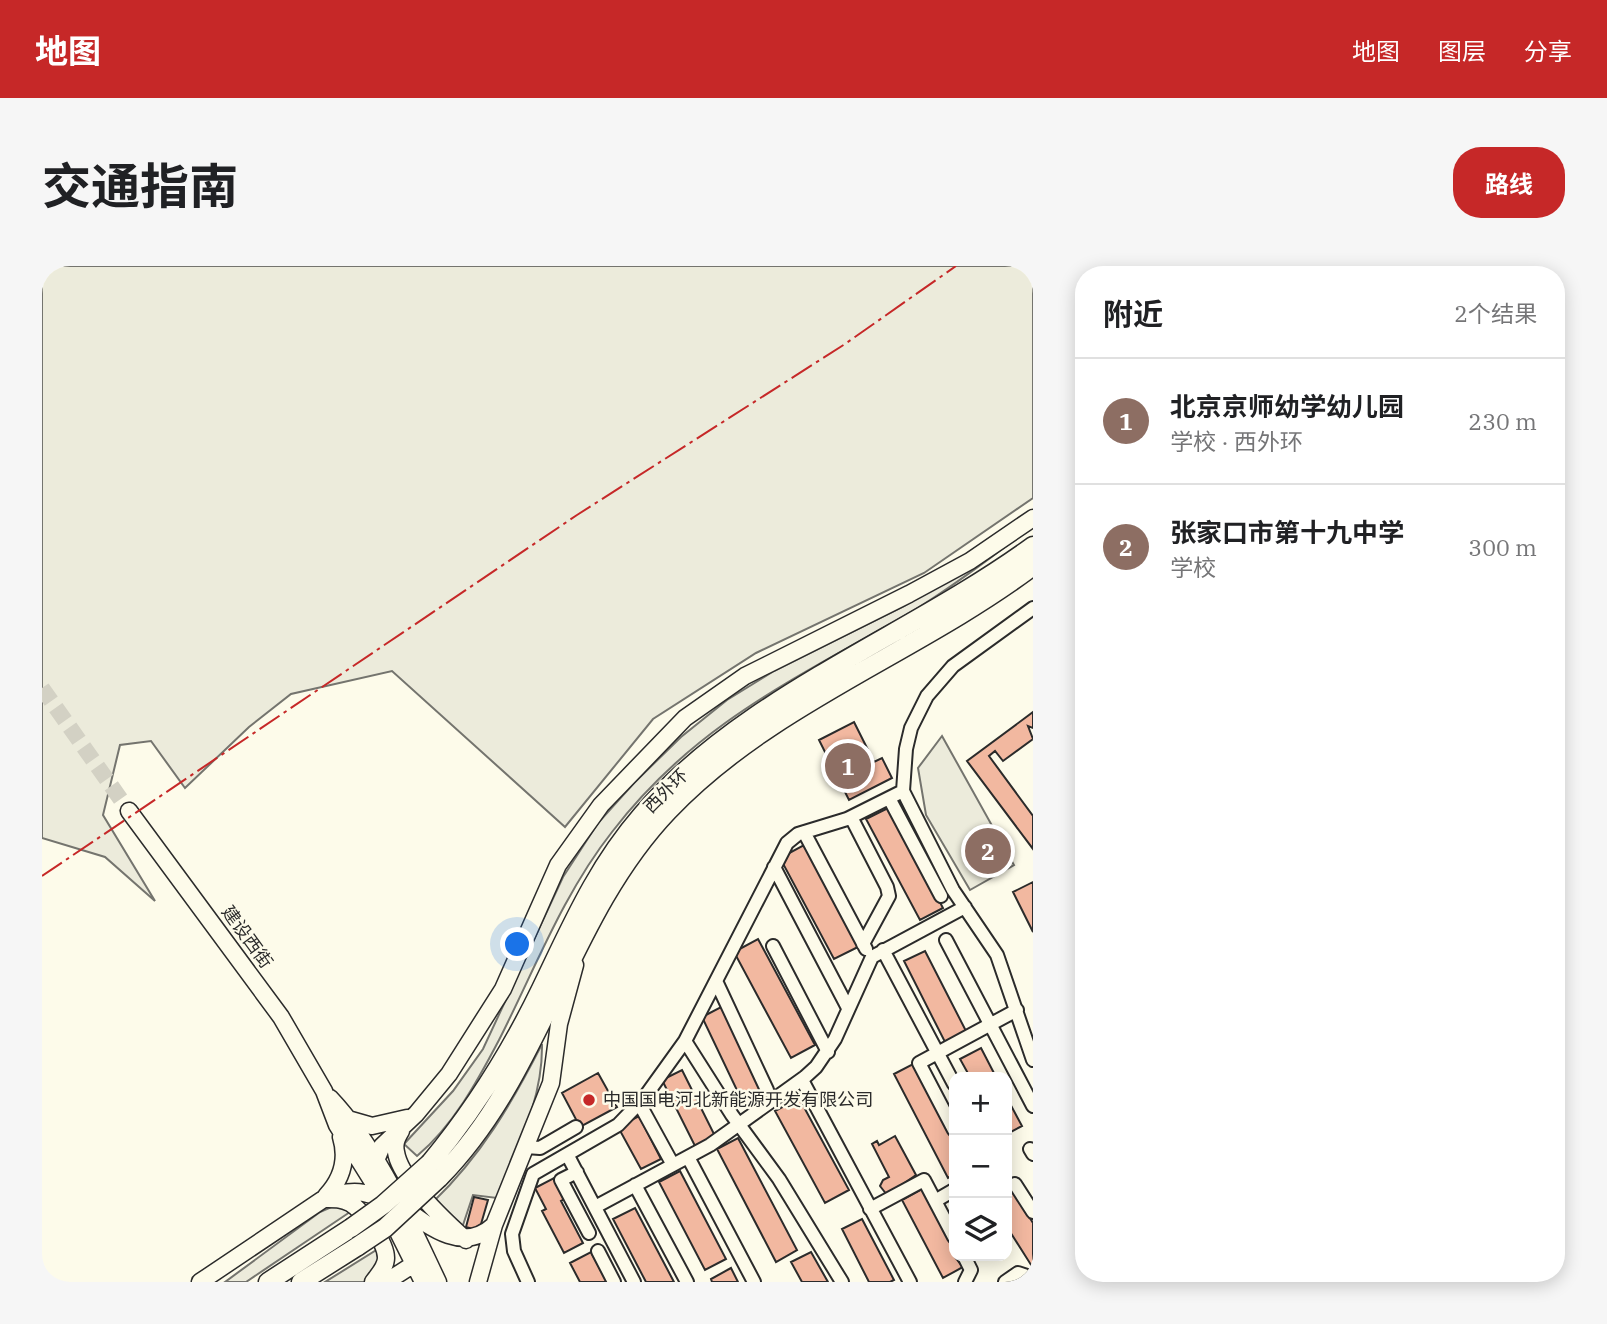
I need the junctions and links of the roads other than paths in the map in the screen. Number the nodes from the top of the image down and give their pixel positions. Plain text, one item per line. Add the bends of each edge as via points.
1 (1033, 518) edge
2 (1033, 546) edge
3 (1033, 566) edge
4 (1033, 608) edge
5 (903, 790) junction
6 (889, 798) junction
7 (129, 811) tunnel mouth
8 (851, 817) junction
9 (804, 832) junction
10 (774, 867) junction
11 (941, 896) dead end
12 (965, 906) junction
13 (595, 914) junction
14 (946, 940) dead end
15 (863, 944) junction
16 (773, 946) dead end
17 (883, 950) junction
18 (871, 959) junction
19 (716, 981) junction
20 (848, 1008) junction
21 (1017, 1010) junction
22 (990, 1024) junction
23 (685, 1041) junction
24 (828, 1052) junction
25 (938, 1053) junction
26 (1033, 1060) edge
27 (949, 1074) edge
28 (802, 1080) junction
29 (767, 1090) dead end
30 (639, 1103) junction
31 (1033, 1106) edge
32 (410, 1120) junction
33 (949, 1120) edge
34 (344, 1122) junction
35 (739, 1125) junction
36 (576, 1128) dead end
37 (526, 1147) junction
38 (568, 1156) junction
39 (688, 1157) junction
40 (375, 1160) junction
41 (673, 1165) junction
42 (435, 1170) junction
43 (577, 1172) junction
44 (1015, 1184) dead end
45 (635, 1185) junction
46 (377, 1191) junction
47 (949, 1193) edge
48 (322, 1200) junction
49 (935, 1201) junction
50 (400, 1204) junction
51 (595, 1207) junction
52 (870, 1209) junction
53 (1033, 1212) edge
54 (494, 1225) junction
55 (949, 1228) edge
56 (413, 1231) junction
57 (589, 1233) dead end
58 (466, 1240) junction
59 (598, 1251) dead end
60 (966, 1261) edge
61 (414, 1264) junction
62 (1033, 1278) edge
63 (200, 1282) edge
64 (268, 1282) edge
65 (301, 1282) edge
66 (373, 1282) edge
67 (386, 1282) edge
68 (423, 1282) edge
69 (438, 1282) edge
70 (478, 1282) edge
71 (528, 1282) edge
72 (614, 1282) edge
73 (634, 1282) edge
74 (687, 1282) edge
75 (754, 1282) edge
76 (842, 1282) edge
77 (909, 1282) edge
78 (965, 1282) edge
79 (1005, 1282) edge

1 - 32 main road via 970,561 779,657 685,718 601,805 558,865 503,989 468,1048
2 - 42 highway, 西外环 via 939,610 733,731 643,814 585,895 542,987
3 - 13 highway, 西外环 via 935,631 769,725 731,755 668,811 626,864
4 - 5 street via 953,666 928,696 908,738
5 - 6 street
5 - 12 street
6 - 8 street
6 - 11 street
7 - 34 main road, 建设西街 via 281,1017
8 - 9 street
8 - 15 street via 889,896
9 - 10 street via 788,843
9 - 15 street
10 - 19 street
10 - 20 street
12 - 17 street
12 - 21 street via 997,955
13 - 37 main road via 559,1024 551,1083
13 - 42 highway, 西外环 via 512,1083 464,1153
14 - 22 street
15 - 18 street
16 - 24 street
17 - 18 street
17 - 25 street
18 - 20 street
19 - 23 street
19 - 29 street
20 - 24 street
21 - 22 street
21 - 26 street
22 - 25 street
22 - 31 street
23 - 30 street
23 - 35 street
24 - 28 street
25 - 27 street
25 - 33 street via 919,1063
28 - 35 street
28 - 52 street
30 - 38 street via 618,1125
30 - 41 street
32 - 34 main road via 372,1126
32 - 40 main road via 382,1146
32 - 58 main road via 396,1141 404,1170
34 - 40 main road, 建设西街
34 - 46 main road, 建设西街
34 - 48 main road via 344,1161 338,1183
35 - 39 street
35 - 76 street via 779,1179
36 - 37 street via 540,1148
37 - 54 main road
38 - 43 street
38 - 71 street via 533,1174 512,1234
39 - 41 street
39 - 75 street
40 - 46 main road via 372,1170
40 - 50 main road, 建设西街
41 - 45 street
42 - 64 highway, bridge
42 - 65 highway, bridge via 385,1228
43 - 51 street
43 - 57 street via 561,1180
44 - 53 street
45 - 51 street
45 - 74 street
46 - 48 main road via 352,1189
46 - 50 main road
46 - 56 main road
46 - 61 main road, 建设西街
47 - 49 street
48 - 63 main road
48 - 66 main road via 339,1199 354,1206 381,1242 385,1265
49 - 52 street via 924,1180
49 - 55 street
50 - 56 main road, 建设西街
50 - 58 main road via 422,1221
51 - 73 street
52 - 77 street
54 - 58 main road
54 - 70 main road
56 - 61 main road via 418,1258
56 - 69 main road, 建设西街
59 - 72 street
60 - 78 street via 971,1270
61 - 67 main road
61 - 68 main road, 建设西街
62 - 79 street via 1018,1273

